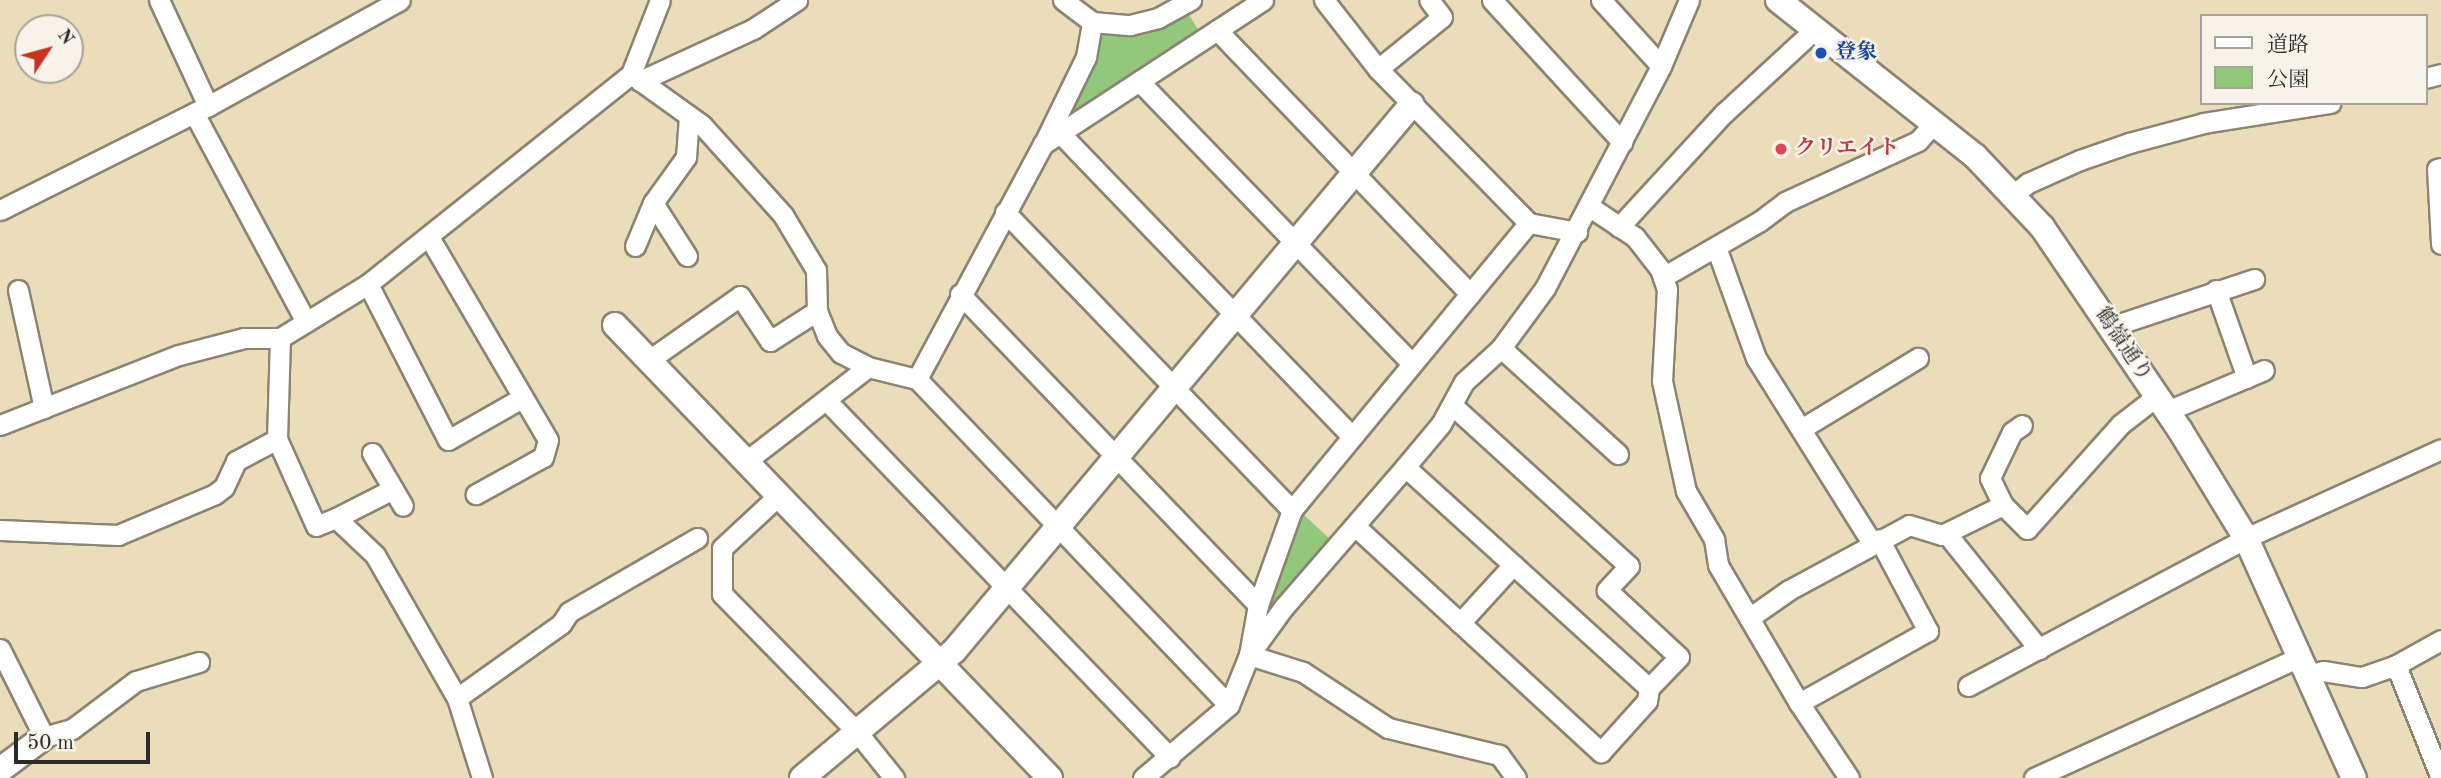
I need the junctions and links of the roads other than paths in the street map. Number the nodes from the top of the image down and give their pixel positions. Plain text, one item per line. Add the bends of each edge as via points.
1 (159, 0) edge
2 (400, 0) edge
3 (660, 0) edge
4 (797, 0) edge
5 (1063, 0) edge
6 (1191, 0) edge
7 (1263, 0) edge
8 (1324, 0) edge
9 (1429, 0) edge
10 (1492, 0) edge
11 (1601, 0) edge
12 (1689, 0) edge
13 (1778, 0) edge
14 (371, 6) edge
15 (1093, 22) junction
16 (1815, 29) junction
17 (1217, 30) junction
18 (1661, 66) junction
19 (1378, 69) junction
20 (635, 78) junction
21 (1139, 81) junction
22 (1412, 104) junction
23 (2317, 105) edge
24 (201, 110) junction
25 (689, 116) junction
26 (1934, 123) junction
27 (1060, 133) junction
28 (1622, 142) junction
29 (1043, 144) junction
30 (2441, 168) edge
31 (1355, 176) junction
32 (2013, 195) junction
33 (653, 203) junction
34 (1590, 207) junction
35 (0, 210) edge
36 (1005, 212) junction
37 (1529, 223) junction
38 (1619, 227) junction
39 (1577, 232) junction
40 (429, 237) junction
41 (1295, 243) junction
42 (2441, 244) edge
43 (635, 246) dead end
44 (1716, 247) junction
45 (687, 256) dead end
46 (1663, 277) junction
47 (2254, 279) dead end
48 (368, 284) junction
49 (18, 290) dead end
50 (2216, 290) junction
51 (960, 293) junction
52 (1471, 294) junction
53 (817, 311) junction
54 (1236, 318) junction
55 (306, 322) junction
56 (615, 325) dead end
57 (2110, 327) junction
58 (281, 338) junction
59 (1501, 348) junction
60 (1918, 358) dead end
61 (649, 360) junction
62 (1412, 363) junction
63 (868, 367) junction
64 (917, 379) junction
65 (1176, 390) junction
66 (522, 398) junction
67 (826, 400) junction
68 (2162, 403) junction
69 (1452, 405) junction
70 (44, 408) junction
71 (0, 425) edge
72 (2022, 425) dead end
73 (1801, 429) junction
74 (1351, 435) junction
75 (277, 439) junction
76 (2441, 449) edge
77 (372, 453) dead end
78 (1618, 454) dead end
79 (1116, 460) junction
80 (745, 462) junction
81 (1405, 467) junction
82 (476, 494) dead end
83 (778, 496) junction
84 (2003, 505) junction
85 (1292, 510) junction
86 (336, 518) junction
87 (1356, 527) junction
88 (1059, 529) junction
89 (0, 530) edge
90 (1946, 533) junction
91 (697, 538) dead end
92 (2246, 538) junction
93 (1875, 541) junction
94 (1513, 565) junction
95 (1007, 590) junction
96 (1258, 605) junction
97 (1749, 618) junction
98 (1460, 623) junction
99 (2441, 640) edge
100 (0, 649) edge
101 (2039, 649) junction
102 (1249, 655) junction
103 (199, 662) dead end
104 (940, 665) junction
105 (2396, 665) junction
106 (2303, 666) junction
107 (1968, 686) dead end
108 (1649, 688) junction
109 (457, 698) junction
110 (1799, 703) junction
111 (1229, 705) junction
112 (858, 733) junction
113 (44, 737) junction
114 (1170, 758) junction
115 (0, 770) edge
116 (482, 778) edge
117 (802, 778) edge
118 (894, 778) edge
119 (1050, 778) edge
120 (1143, 778) edge
121 (1516, 778) edge
122 (1849, 778) edge
123 (2034, 778) edge
124 (2354, 778) edge
125 (2441, 778) edge

1 - 24 street
2 - 14 street
3 - 20 street
4 - 20 street via 753,29
5 - 15 street
6 - 15 street via 1158,18 1130,25
7 - 17 street
8 - 19 street
9 - 19 street via 1443,18
10 - 28 street
11 - 18 street
12 - 18 street
13 - 16 street, 鶴嶺通り
14 - 24 street
15 - 29 street via 1086,57
16 - 26 street, 鶴嶺通り
16 - 38 street via 1724,113
17 - 21 street
17 - 31 street
18 - 28 street
19 - 22 street
20 - 25 street
20 - 40 street
21 - 27 street
21 - 41 street
22 - 31 street
22 - 37 street
23 - 32 street via 2204,123 2129,144 2080,160 2028,183
24 - 35 street
24 - 55 street
25 - 33 street via 686,157
25 - 53 street via 758,185 806,250 816,270
26 - 32 street, 鶴嶺通り
26 - 44 street via 1918,141 1785,202
27 - 29 street
27 - 54 street
28 - 34 street
29 - 36 street
30 - 42 street via 2437,169
31 - 41 street
31 - 52 street
32 - 57 street, 鶴嶺通り via 2042,227
33 - 43 street
33 - 45 street
34 - 38 street
34 - 39 street
36 - 51 street
36 - 65 street
37 - 39 street
37 - 52 street
38 - 46 street via 1635,237
39 - 59 street
40 - 48 street
40 - 66 street
41 - 54 street
41 - 62 street
44 - 46 street
44 - 73 street via 1756,358
46 - 97 street via 1667,289 1662,381 1686,491 1714,539 1718,565
47 - 50 street
48 - 55 street
48 - 66 street via 448,440
49 - 70 street
50 - 57 street
50 - 68 street via 2255,374
51 - 64 street
51 - 79 street
52 - 62 street
53 - 61 street via 770,341 740,296
53 - 63 street via 827,336 841,353
54 - 65 street
54 - 74 street
55 - 58 street
56 - 61 street
57 - 68 street, 鶴嶺通り
58 - 70 street via 244,338 180,355
58 - 75 street
59 - 69 street via 1464,382
59 - 78 street
60 - 73 street
61 - 80 street
62 - 74 street
63 - 64 street
63 - 67 street
64 - 88 street
65 - 79 street
65 - 85 street
66 - 82 street via 548,440 543,457
67 - 80 street
67 - 95 street
68 - 84 street via 2121,424 2027,529
68 - 92 street, 鶴嶺通り
69 - 81 street
69 - 108 street via 1629,566 1607,590 1679,657
70 - 71 street
72 - 84 street via 2012,432 1990,478
73 - 93 street
74 - 85 street
75 - 86 street via 316,526
75 - 89 street via 236,461 215,494 118,535
76 - 92 street
77 - 86 street via 398,498
79 - 88 street
79 - 96 street
80 - 83 street
81 - 87 street
81 - 94 street
83 - 104 street
83 - 112 street via 722,548 722,594
84 - 90 street
85 - 96 street
86 - 109 street via 375,555
87 - 98 street
87 - 102 street via 1283,608
88 - 95 street
88 - 111 street
90 - 93 street via 1909,525
90 - 101 street
91 - 109 street via 569,612 561,624
92 - 101 street
92 - 106 street, 鶴嶺通り
93 - 97 street
93 - 110 street via 1928,631
94 - 98 street
94 - 108 street
95 - 104 street
95 - 114 street
96 - 102 street
97 - 110 street
98 - 108 street via 1601,752 1647,701
99 - 105 street
100 - 113 street
101 - 107 street
102 - 111 street
102 - 121 street via 1303,672 1388,728 1499,755
103 - 113 street via 136,681 72,729
104 - 112 street
104 - 119 street
105 - 106 street via 2362,677
105 - 125 street
106 - 123 street
106 - 124 street, 鶴嶺通り
109 - 116 street
110 - 122 street
111 - 114 street
112 - 117 street
112 - 118 street
113 - 115 street
114 - 120 street

